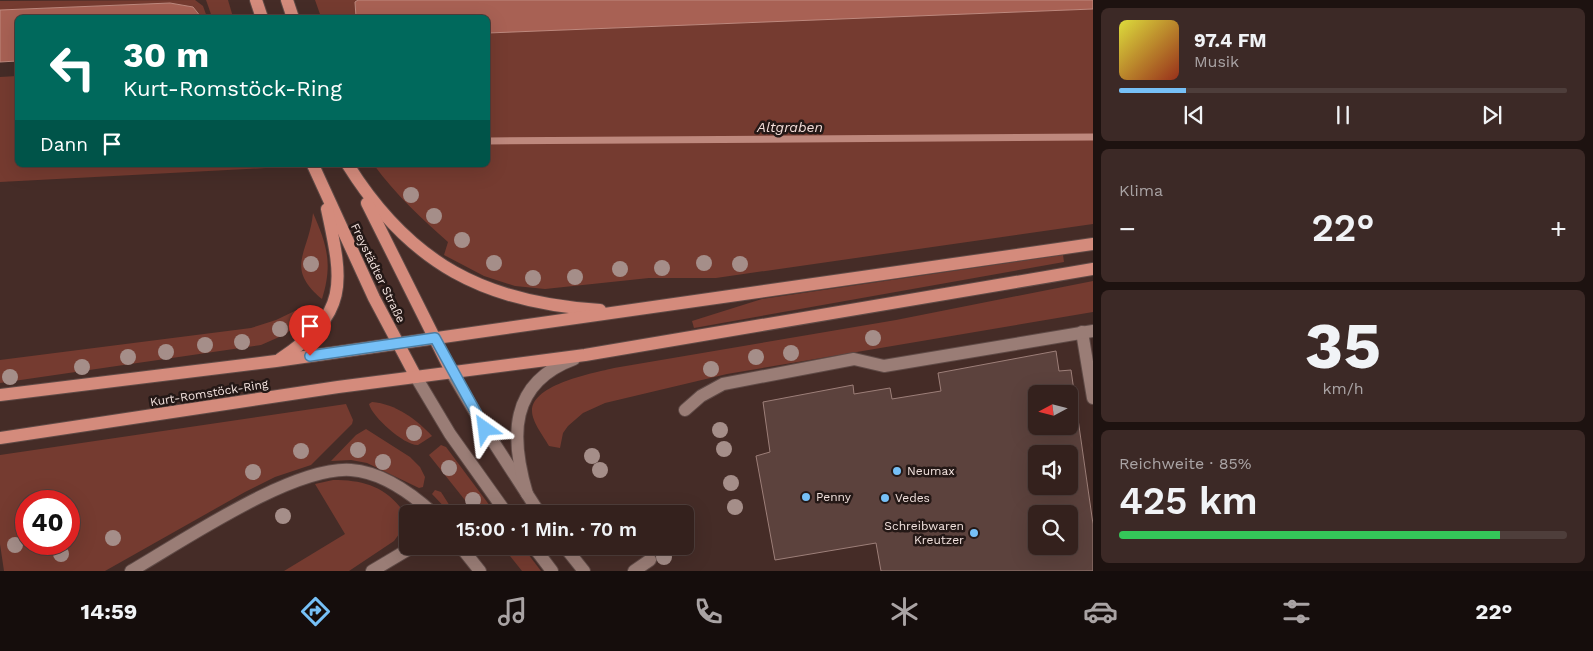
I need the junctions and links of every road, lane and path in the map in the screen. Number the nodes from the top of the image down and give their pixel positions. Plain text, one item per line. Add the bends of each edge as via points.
1 (256, 0) edge
2 (287, 0) edge
3 (261, 15) edge
4 (292, 15) edge
5 (314, 167) edge
6 (349, 167) edge
7 (349, 167) edge
8 (322, 186) junction
9 (1093, 244) edge
10 (1093, 269) edge
11 (628, 312) junction
12 (1088, 332) edge
13 (435, 338) junction
14 (398, 344) junction
15 (585, 355) junction
16 (276, 361) junction
17 (452, 373) junction
18 (416, 378) junction
19 (0, 395) edge
20 (1093, 398) edge
21 (685, 410) dead end
22 (0, 438) edge
23 (527, 494) junction
24 (424, 505) edge
25 (500, 505) edge
26 (534, 505) edge
27 (399, 555) edge
28 (467, 555) edge
29 (539, 555) edge
30 (571, 555) edge
31 (650, 560) dead end
32 (131, 571) edge
33 (372, 571) edge
34 (480, 571) edge
35 (552, 571) edge
36 (584, 571) edge
37 (634, 571) edge

1 - 3 main road
2 - 4 main road
5 - 8 main road, Freystädter Straße
6 - 11 main road via 372,201 399,232 450,271 495,291 528,300 581,309
7 - 13 main road, Freystädter Straße
8 - 14 main road, Freystädter Straße
8 - 16 main road via 338,262 335,302 313,334
9 - 11 main road
10 - 15 main road, Kurt-Romstöck-Ring
11 - 13 main road, Kurt-Romstöck-Ring
12 - 20 street
12 - 21 street via 884,366 854,359 723,384 701,396
13 - 14 main road, Kurt-Romstöck-Ring
13 - 17 main road, Freystädter Straße
14 - 16 main road, Kurt-Romstöck-Ring
14 - 18 main road, Freystädter Straße
15 - 17 main road, Kurt-Romstöck-Ring
15 - 23 street via 548,370 523,404 516,430 516,445
16 - 19 main road, Kurt-Romstöck-Ring
17 - 18 main road, Kurt-Romstöck-Ring
17 - 23 street, Freystädter Straße
18 - 22 main road, Kurt-Romstöck-Ring
18 - 25 street, Freystädter Straße via 466,458
23 - 26 street, Freystädter Straße
24 - 32 street via 382,479 358,471 332,472 296,482 255,500
27 - 33 street
28 - 34 street
29 - 35 street
30 - 36 street
31 - 37 street

